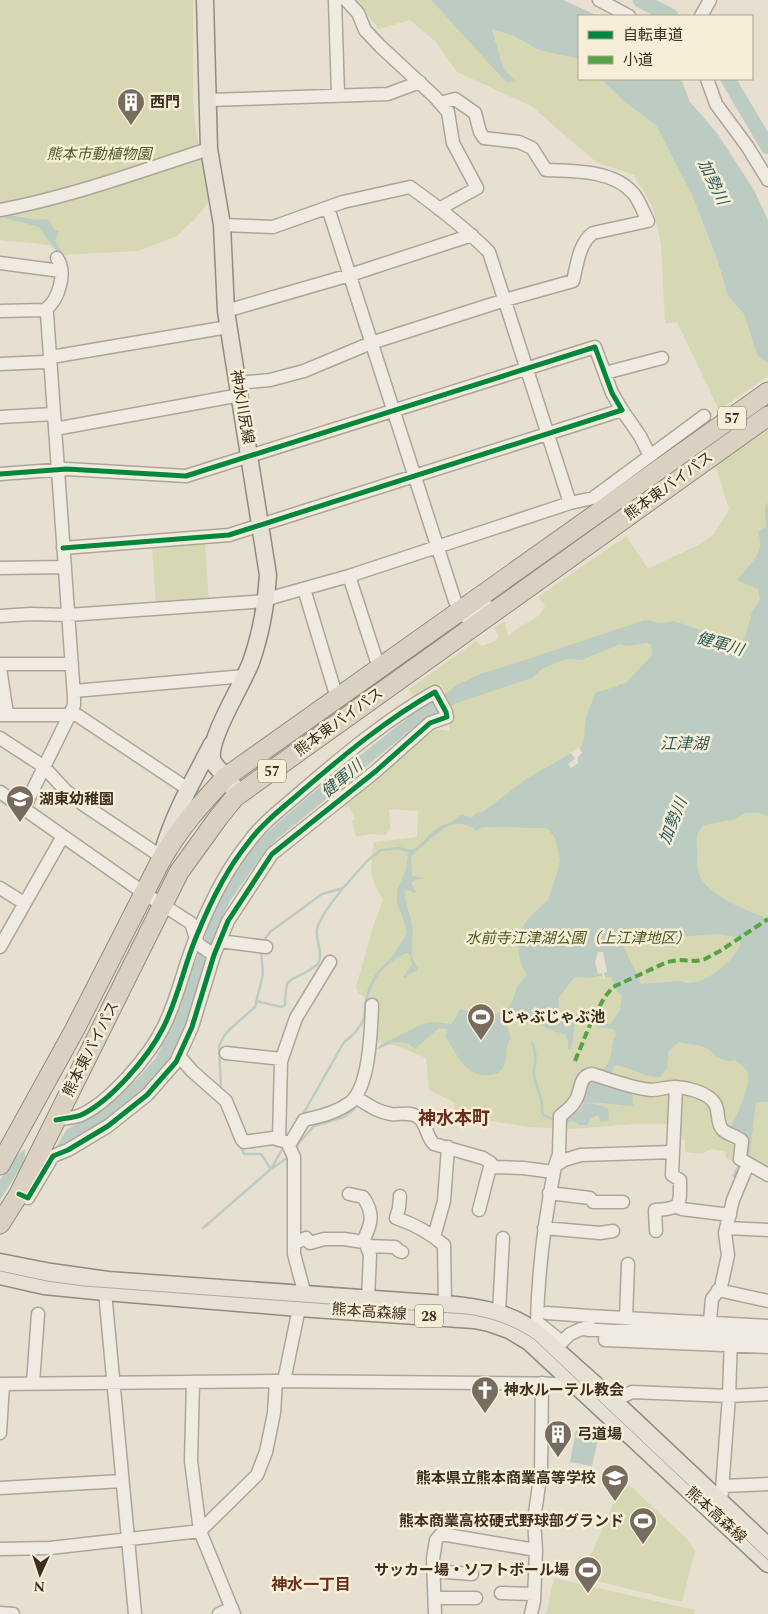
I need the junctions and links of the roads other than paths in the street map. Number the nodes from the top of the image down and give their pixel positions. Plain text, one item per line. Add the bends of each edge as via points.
1 (205, 0) edge
2 (336, 0) edge
3 (346, 0) edge
4 (710, 0) edge
5 (603, 1) edge
6 (626, 15) edge
7 (702, 15) edge
8 (707, 80) edge
9 (420, 82) junction
10 (338, 95) junction
11 (208, 100) junction
12 (440, 103) junction
13 (210, 149) junction
14 (768, 180) edge
15 (328, 208) junction
16 (439, 209) junction
17 (0, 210) edge
18 (222, 224) junction
19 (472, 236) junction
20 (57, 258) dead end
21 (0, 263) edge
22 (61, 271) junction
23 (350, 275) junction
24 (505, 300) junction
25 (45, 310) junction
26 (0, 311) edge
27 (226, 311) junction
28 (228, 327) junction
29 (371, 343) junction
30 (50, 358) junction
31 (662, 358) dead end
32 (0, 364) edge
33 (526, 368) junction
34 (605, 373) junction
35 (238, 389) junction
36 (768, 392) edge
37 (622, 410) junction
38 (393, 411) junction
39 (54, 414) junction
40 (704, 416) dead end
41 (768, 416) edge
42 (0, 417) edge
43 (55, 429) junction
44 (548, 435) junction
45 (650, 456) junction
46 (250, 457) junction
47 (58, 470) junction
48 (0, 474) edge
49 (415, 476) junction
50 (570, 503) junction
51 (597, 504) junction
52 (262, 526) junction
53 (438, 547) junction
54 (63, 548) junction
55 (65, 567) junction
56 (0, 568) edge
57 (349, 576) junction
58 (304, 589) junction
59 (266, 602) junction
60 (499, 607) junction
61 (460, 610) junction
62 (68, 615) junction
63 (0, 616) edge
64 (72, 664) junction
65 (0, 666) edge
66 (379, 668) junction
67 (245, 676) junction
68 (74, 691) junction
69 (337, 698) junction
70 (4, 714) edge
71 (70, 714) junction
72 (216, 735) junction
73 (0, 738) edge
74 (43, 766) junction
75 (226, 777) junction
76 (188, 789) junction
77 (0, 792) edge
78 (235, 797) junction
79 (24, 808) junction
80 (63, 836) junction
81 (160, 860) junction
82 (0, 888) edge
83 (144, 892) junction
84 (24, 903) junction
85 (163, 904) junction
86 (197, 941) junction
87 (220, 941) junction
88 (1, 944) edge
89 (266, 946) dead end
90 (214, 955) junction
91 (330, 962) dead end
92 (372, 1005) dead end
93 (226, 1053) dead end
94 (180, 1056) junction
95 (282, 1059) junction
96 (676, 1087) junction
97 (355, 1097) junction
98 (56, 1120) junction
99 (283, 1141) junction
100 (448, 1147) junction
101 (673, 1152) junction
102 (745, 1162) junction
103 (0, 1164) edge
104 (491, 1167) junction
105 (554, 1169) junction
106 (768, 1175) edge
107 (549, 1193) junction
108 (19, 1194) junction
109 (349, 1194) dead end
110 (400, 1196) dead end
111 (623, 1202) dead end
112 (677, 1207) junction
113 (479, 1210) dead end
114 (730, 1215) junction
115 (0, 1224) edge
116 (544, 1228) junction
117 (726, 1228) junction
118 (768, 1230) edge
119 (613, 1231) dead end
120 (656, 1231) dead end
121 (434, 1237) junction
122 (503, 1238) dead end
123 (295, 1243) junction
124 (365, 1244) junction
125 (402, 1252) dead end
126 (0, 1262) edge
127 (628, 1264) dead end
128 (0, 1276) edge
129 (718, 1290) junction
130 (105, 1292) junction
131 (368, 1299) junction
132 (768, 1301) edge
133 (302, 1302) junction
134 (444, 1304) junction
135 (499, 1312) junction
136 (547, 1313) dead end
137 (38, 1314) dead end
138 (589, 1316) junction
139 (626, 1318) junction
140 (768, 1326) edge
141 (709, 1328) junction
142 (588, 1330) junction
143 (606, 1331) junction
144 (768, 1336) edge
145 (731, 1339) junction
146 (768, 1346) edge
147 (554, 1349) junction
148 (193, 1382) junction
149 (280, 1382) junction
150 (32, 1383) junction
151 (113, 1383) junction
152 (542, 1383) junction
153 (2, 1384) edge
154 (574, 1384) junction
155 (768, 1394) edge
156 (730, 1396) junction
157 (614, 1401) junction
158 (0, 1433) edge
159 (122, 1481) junction
160 (768, 1484) edge
161 (723, 1486) junction
162 (0, 1488) edge
163 (721, 1503) junction
164 (200, 1531) junction
165 (128, 1540) junction
166 (768, 1546) edge
167 (0, 1549) edge
168 (536, 1550) junction
169 (768, 1564) edge
170 (434, 1571) junction
171 (472, 1574) dead end
172 (501, 1593) dead end
173 (534, 1594) junction
174 (434, 1598) junction
175 (476, 1598) dead end
176 (233, 1611) edge
177 (0, 1613) edge
178 (13, 1614) edge
179 (135, 1614) edge
180 (219, 1614) edge
181 (435, 1614) edge
182 (531, 1614) edge

1 - 11 main road, 神水川尻線
2 - 10 street
3 - 9 street via 358,12 365,30
4 - 7 street
5 - 6 street
8 - 14 street via 716,104
9 - 10 street via 388,94
9 - 12 street
10 - 11 street
11 - 13 main road, 神水川尻線
12 - 16 street via 448,112 453,144 477,188
12 - 24 street via 454,100 475,114 484,138 518,142 532,148 546,170 600,175 626,186 635,195 648,221 593,233 582,248 573,281
13 - 17 street via 88,188
13 - 18 main road, 神水川尻線
15 - 16 street via 410,187
15 - 18 street via 273,227
15 - 23 street
16 - 19 street
18 - 27 main road, 神水川尻線
19 - 23 street
19 - 24 street via 490,252
20 - 22 street
21 - 22 street
22 - 25 street via 60,288
23 - 27 street
23 - 29 street
24 - 29 street
24 - 33 street
25 - 26 street
25 - 30 street
27 - 28 main road, 神水川尻線
28 - 30 street
28 - 35 main road, 神水川尻線
29 - 35 street via 304,370
29 - 38 street
30 - 32 street via 46,362
30 - 39 street
31 - 34 street
33 - 34 street via 595,346
33 - 38 street
33 - 44 street
34 - 37 street
35 - 43 street
35 - 46 main road, 神水川尻線
36 - 51 highway, 熊本東バイパス / 57 via 695,444
37 - 44 street
37 - 45 street
38 - 46 street
38 - 49 street
39 - 42 street
39 - 43 street
40 - 45 street
41 - 60 highway, 熊本東バイパス / 57
43 - 47 street
44 - 49 street
44 - 50 street
45 - 51 street
46 - 47 street via 186,476
46 - 52 main road, 神水川尻線
47 - 48 street
47 - 54 street
49 - 52 street
49 - 53 street
50 - 51 street
50 - 53 street
51 - 61 highway, 熊本東バイパス / 57
52 - 54 street via 229,536
52 - 59 main road, 神水川尻線 via 268,575
53 - 57 street
53 - 61 street
54 - 55 street
55 - 56 street
55 - 62 street
57 - 58 street
57 - 66 street
58 - 59 street
58 - 69 street
59 - 62 street
59 - 67 main road, 神水川尻線 via 258,641
60 - 61 street via 488,605 469,617
60 - 78 highway, 熊本東バイパス / 57
61 - 66 highway, 熊本東バイパス / 57
62 - 63 street
62 - 64 street
64 - 65 street
64 - 68 street
65 - 70 street
66 - 69 highway, 熊本東バイパス / 57
67 - 68 street
67 - 72 main road, 神水川尻線
68 - 71 street
69 - 75 highway, 熊本東バイパス / 57
70 - 71 street
71 - 74 street
71 - 76 street via 77,715
72 - 75 main road, 神水川尻線 via 212,757
72 - 76 main road
73 - 74 street
74 - 79 street
74 - 81 street via 66,791
75 - 78 main road, 神水川尻線
75 - 81 highway, 熊本東バイパス / 57 via 194,811
76 - 81 main road via 169,830
77 - 79 street
78 - 85 highway, 熊本東バイパス / 57 via 179,872
79 - 80 street
80 - 83 street
80 - 84 street
81 - 83 highway, 熊本東バイパス / 57
82 - 84 street
83 - 85 street
83 - 103 highway, 熊本東バイパス / 57 via 75,1029
84 - 88 street
85 - 86 street via 192,923
85 - 98 highway, 熊本東バイパス / 57
86 - 87 street via 210,905 248,842 343,755 436,692 447,717 430,723 376,772 272,854 228,921
86 - 90 street
86 - 98 street via 164,1027 150,1050 128,1077 101,1102 81,1115
87 - 89 street
87 - 90 street
90 - 94 street
91 - 95 street via 296,1018
92 - 97 street via 366,1069
93 - 95 street
94 - 99 street via 226,1101 244,1142 273,1138
94 - 108 street via 147,1095 114,1121 53,1156 28,1198
95 - 99 street
96 - 101 street
96 - 102 street via 706,1095 715,1102 723,1129 742,1140
96 - 105 street via 652,1090 586,1075 578,1098 560,1116 559,1154
97 - 99 street via 326,1116 304,1120 291,1142
97 - 100 street via 385,1113 412,1114 424,1124 434,1144
98 - 108 highway, 熊本東バイパス / 57
99 - 123 street via 294,1158
100 - 104 street via 483,1158 491,1163
100 - 121 street via 444,1200
101 - 105 street via 581,1155 564,1160
101 - 112 street via 672,1174 680,1180 680,1203
102 - 106 street
102 - 114 street
104 - 105 street
104 - 113 street
105 - 107 street
107 - 111 street via 590,1198 593,1202
107 - 116 street
108 - 115 highway, 熊本東バイパス / 57
109 - 124 street via 363,1197 371,1218
110 - 121 street via 396,1218 412,1223
112 - 114 street
112 - 120 street via 655,1210
114 - 117 street
116 - 119 street via 600,1233
116 - 147 street via 537,1322
117 - 118 street
117 - 129 street via 728,1255
121 - 134 street via 445,1249
122 - 135 street
123 - 124 street via 306,1238 310,1243 344,1239
123 - 133 street
124 - 125 street via 395,1247
124 - 131 street via 370,1256
126 - 133 main road, 熊本高森線 / 28 via 108,1280
127 - 139 street
128 - 130 main road, 熊本高森線 / 28 via 44,1286
129 - 132 street
129 - 141 street via 712,1299
130 - 133 main road, 熊本高森線 / 28
130 - 151 street
131 - 133 main road, 熊本高森線 / 28
131 - 134 main road, 熊本高森線 / 28
133 - 147 main road, 熊本高森線 / 28 via 474,1320 490,1323 529,1342
133 - 149 street
134 - 135 main road, 熊本高森線 / 28
135 - 147 main road, 熊本高森線 / 28 via 532,1327
136 - 138 street
137 - 150 street
138 - 139 street
138 - 142 street
139 - 141 street
140 - 141 street
141 - 143 street
141 - 145 street
142 - 143 street
142 - 147 street via 581,1329
143 - 145 street via 605,1340 725,1346
144 - 145 street
145 - 146 street
145 - 156 street
147 - 154 main road, 熊本高森線 / 28
147 - 157 main road, 熊本高森線 / 28
148 - 149 street
148 - 151 street
148 - 164 street via 191,1461
149 - 152 street
149 - 164 street via 266,1452 256,1475
150 - 151 street
150 - 153 street
151 - 159 street
152 - 154 street
152 - 168 street via 541,1471 534,1520
153 - 158 street
154 - 169 main road, 熊本高森線 / 28
155 - 156 street
156 - 157 street via 632,1392
156 - 161 street
157 - 163 main road, 熊本高森線 / 28
159 - 162 street
159 - 165 street
160 - 161 street
161 - 163 street
163 - 166 main road, 熊本高森線 / 28
164 - 165 street
164 - 176 street
165 - 167 street via 50,1548
165 - 179 street
168 - 170 street via 441,1534 436,1540
168 - 173 street
170 - 171 street
170 - 174 street
172 - 173 street
173 - 182 street
174 - 175 street
174 - 181 street
176 - 180 street
177 - 178 street

